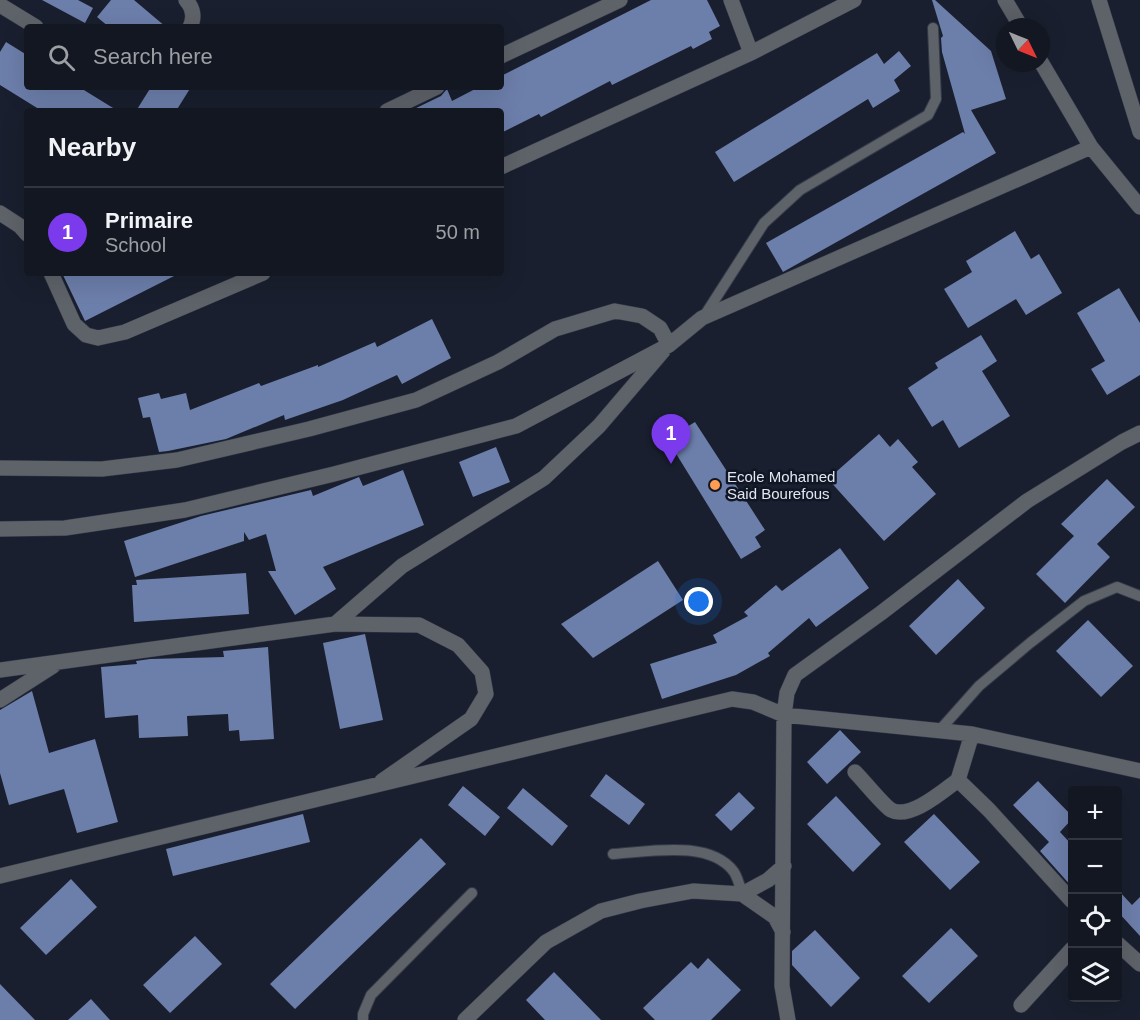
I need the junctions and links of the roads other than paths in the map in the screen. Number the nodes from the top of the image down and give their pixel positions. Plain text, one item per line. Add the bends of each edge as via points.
1 (186, 0) edge
2 (620, 0) edge
3 (731, 0) edge
4 (854, 0) edge
5 (1005, 0) edge
6 (1099, 0) edge
7 (0, 5) edge
8 (1016, 18) edge
9 (31, 24) edge
10 (191, 24) edge
11 (933, 28) dead end
12 (752, 53) junction
13 (504, 55) edge
14 (1047, 72) edge
15 (431, 90) edge
16 (393, 108) edge
17 (1140, 132) edge
18 (1090, 147) junction
19 (504, 166) edge
20 (1140, 207) edge
21 (0, 213) edge
22 (24, 231) edge
23 (52, 276) edge
24 (256, 276) edge
25 (702, 318) junction
26 (669, 345) junction
27 (1140, 433) edge
28 (0, 468) edge
29 (0, 529) edge
30 (1140, 596) edge
31 (335, 624) junction
32 (57, 664) junction
33 (0, 670) edge
34 (0, 700) edge
35 (784, 715) junction
36 (939, 731) junction
37 (972, 734) junction
38 (1140, 771) edge
39 (855, 772) dead end
40 (958, 780) junction
41 (374, 786) junction
42 (613, 854) dead end
43 (784, 866) junction
44 (0, 876) edge
45 (472, 893) dead end
46 (742, 894) junction
47 (1068, 897) edge
48 (783, 932) junction
49 (1122, 948) edge
50 (1068, 953) edge
51 (1140, 964) edge
52 (1021, 1005) dead end
53 (363, 1020) edge
54 (465, 1020) edge
55 (788, 1020) edge

1 - 10 street via 191,6
2 - 13 street
3 - 12 street
4 - 12 street
5 - 8 street
6 - 17 street
7 - 9 street
11 - 25 lane via 936,99 928,115 800,190 785,203 764,223
12 - 19 street
14 - 18 street
15 - 16 street
18 - 20 street
18 - 25 street
21 - 22 street
23 - 24 street via 74,324 86,335 98,338 125,332
25 - 26 street
26 - 28 street via 660,328 642,316 615,311 555,329 498,362 416,400 309,429 177,460 112,468
26 - 29 street via 516,426 185,510 65,528
26 - 31 street via 599,426 544,478 402,566
27 - 35 street via 1027,501 795,675
30 - 36 lane via 1117,587 1083,602 979,686
31 - 32 street
31 - 41 street via 419,625 458,645 482,672 486,694 471,719
32 - 33 street
32 - 34 street
35 - 36 street
35 - 41 street via 753,702 732,699
35 - 43 street
36 - 37 street
37 - 38 street
37 - 40 street
39 - 40 street via 891,810 905,812
40 - 47 street
41 - 44 street
42 - 46 lane via 689,850 721,860 734,873
43 - 46 street
43 - 48 street
45 - 53 lane via 371,995
46 - 48 street via 775,917
46 - 54 street via 693,891 601,911 546,942
48 - 55 street via 782,986
49 - 51 street
50 - 52 street

